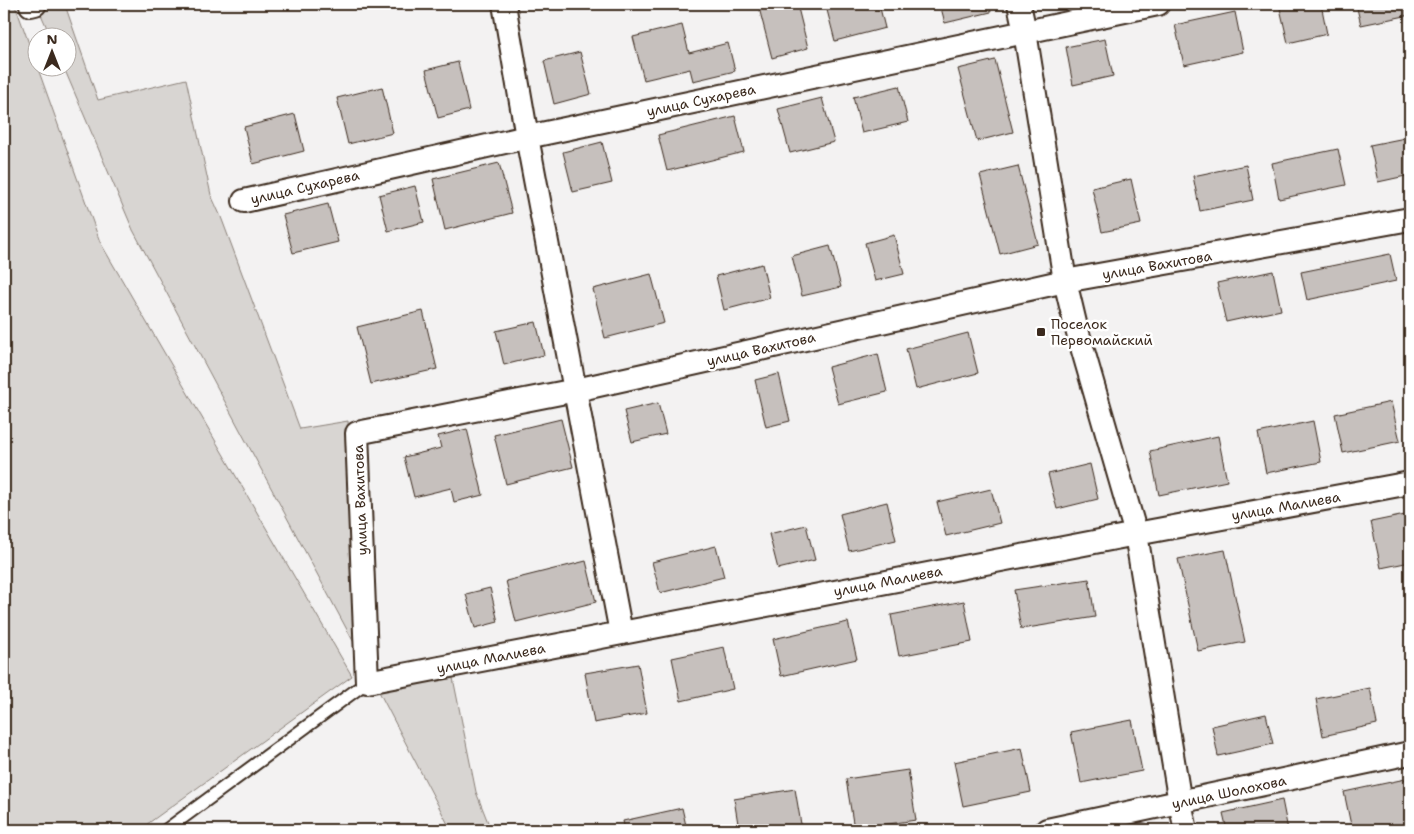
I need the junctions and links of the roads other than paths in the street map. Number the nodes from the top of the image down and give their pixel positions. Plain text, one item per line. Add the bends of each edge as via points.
1 (504, 4) edge
2 (1018, 4) edge
3 (1158, 4) edge
4 (1025, 32) junction
5 (527, 137) junction
6 (244, 201) dead end
7 (1410, 219) edge
8 (1065, 281) junction
9 (576, 390) junction
10 (1410, 484) edge
11 (1136, 534) junction
12 (622, 633) junction
13 (367, 682) junction
14 (1410, 753) edge
15 (1180, 803) junction
16 (166, 830) edge
17 (1047, 830) edge
18 (1186, 830) edge

1 - 5 street
2 - 4 street
3 - 4 street, улица Сухарева
4 - 5 street, улица Сухарева
4 - 8 street
5 - 6 street, улица Сухарева
5 - 9 street
7 - 8 street, улица Вахитова
8 - 9 street, улица Вахитова
8 - 11 street
9 - 12 street
9 - 13 street, улица Вахитова via 357,433
10 - 11 street, улица Малиева
11 - 12 street, улица Малиева
11 - 15 street
12 - 13 street, улица Малиева
13 - 16 lane
14 - 15 street, улица Шолохова
15 - 17 street, улица Шолохова
15 - 18 street

